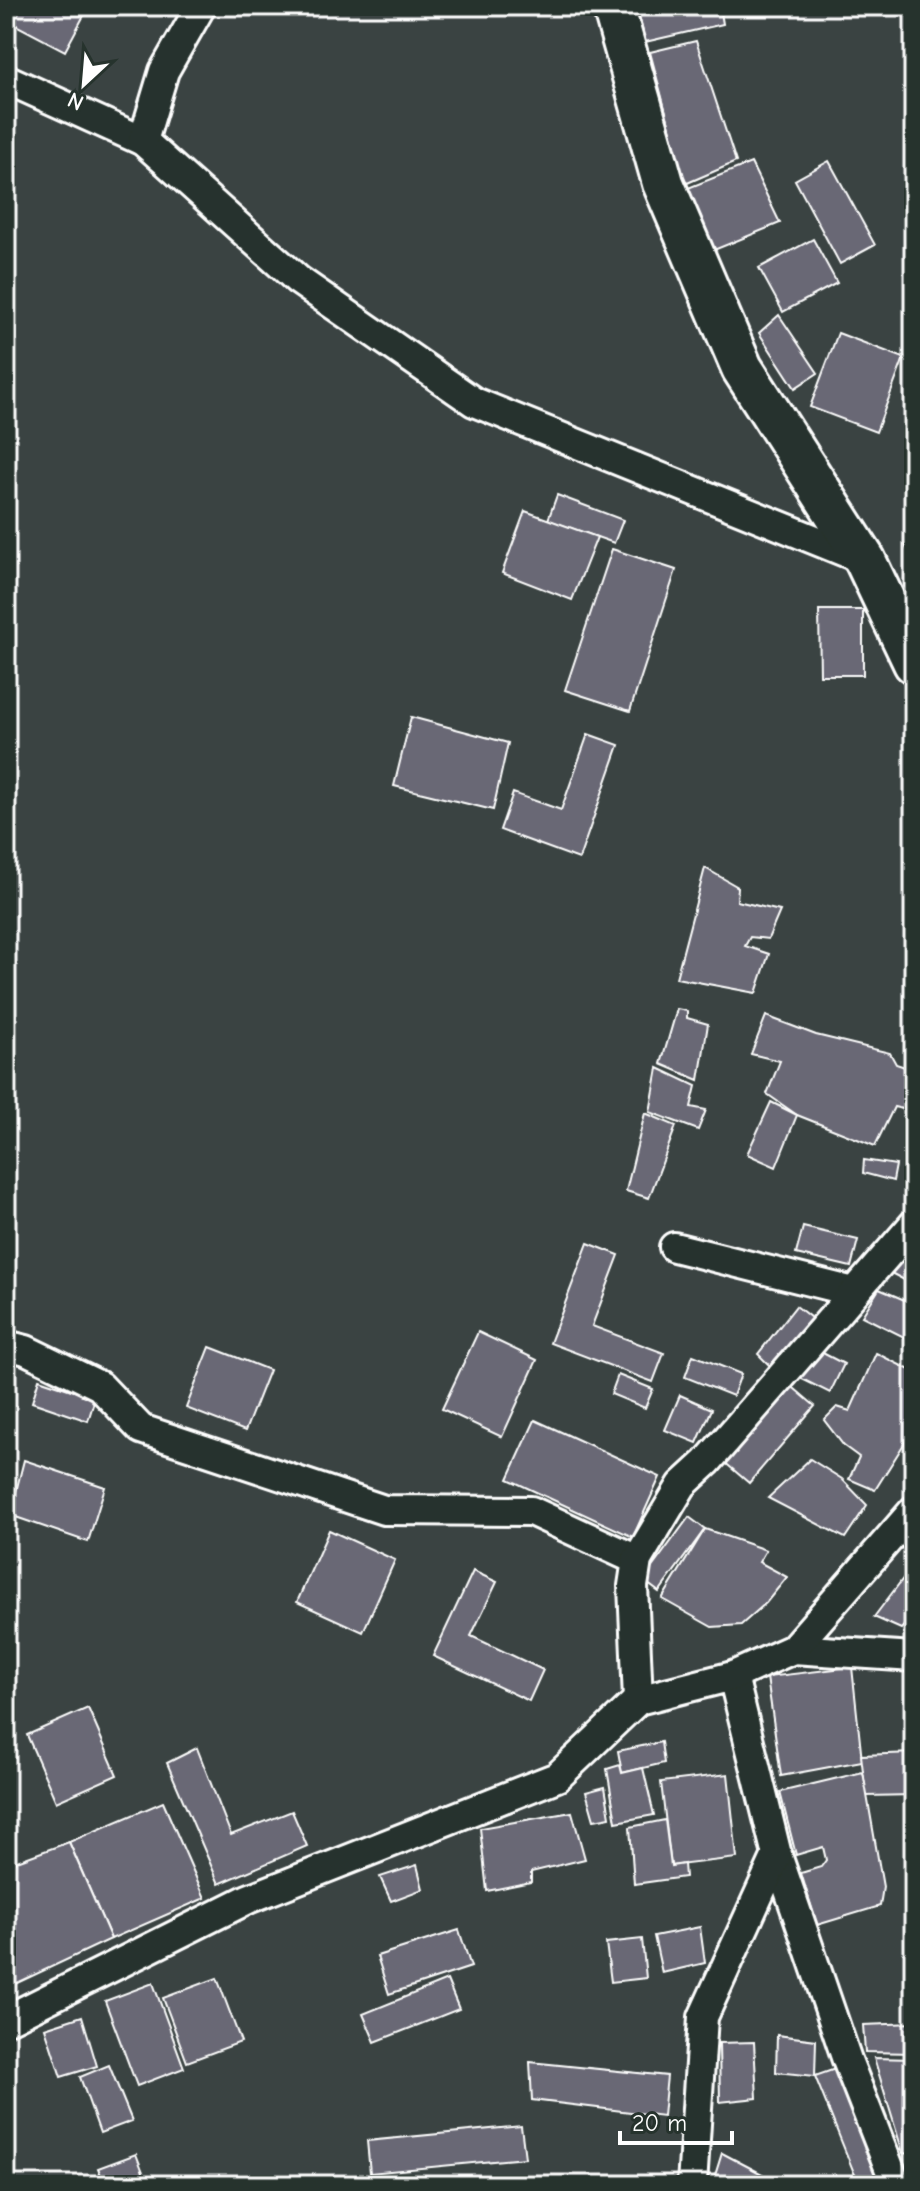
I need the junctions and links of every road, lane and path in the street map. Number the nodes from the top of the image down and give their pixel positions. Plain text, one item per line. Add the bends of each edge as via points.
1 (201, 6) edge
2 (613, 6) edge
3 (6, 79) edge
4 (143, 141) junction
5 (865, 560) junction
6 (914, 663) edge
7 (914, 1224) edge
8 (674, 1247) dead end
9 (854, 1292) junction
10 (6, 1345) edge
11 (914, 1510) edge
12 (637, 1560) junction
13 (793, 1649) junction
14 (914, 1657) edge
15 (733, 1676) junction
16 (638, 1700) junction
17 (777, 1855) junction
18 (6, 2020) edge
19 (692, 2185) edge
20 (896, 2185) edge

1 - 4 street via 164,71
2 - 5 street via 663,183 742,368
3 - 4 street
4 - 5 street via 298,280 474,402
5 - 6 street
7 - 9 street
8 - 9 street
9 - 12 street via 682,1485
10 - 12 street via 100,1386 141,1429 384,1510 531,1511
11 - 13 street
12 - 16 street via 633,1586
13 - 14 street
13 - 15 street
15 - 16 street
15 - 17 street
16 - 18 street via 557,1777 248,1899
17 - 19 street via 703,2017
17 - 20 street

